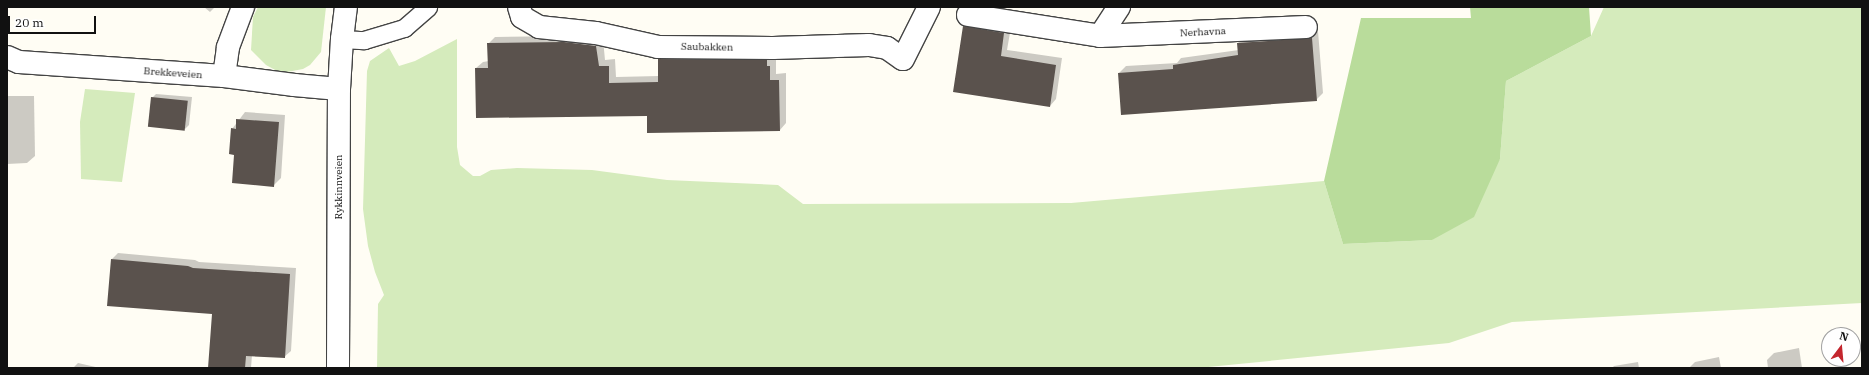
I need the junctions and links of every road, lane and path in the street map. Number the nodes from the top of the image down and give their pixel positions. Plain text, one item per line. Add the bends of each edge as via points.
1 (243, 7) edge
2 (346, 7) edge
3 (428, 7) edge
4 (519, 7) edge
5 (929, 7) edge
6 (1119, 7) edge
7 (968, 15) dead end
8 (1306, 27) dead end
9 (1100, 36) junction
10 (342, 39) junction
11 (7, 57) edge
12 (224, 76) junction
13 (339, 89) junction
14 (338, 368) edge

1 - 12 street via 228,47
2 - 10 street, Rykkinnveien
3 - 10 lane via 404,28 364,40
4 - 5 street, Saubakken via 522,17 539,27 596,33 658,47 773,48 869,45 887,48 904,59
6 - 9 street
7 - 9 street, Nerhavna
8 - 9 street, Nerhavna
10 - 13 street, Rykkinnveien
11 - 12 street, Brekkeveien via 19,62
12 - 13 street, Brekkeveien via 294,86
13 - 14 street, Rykkinnveien

